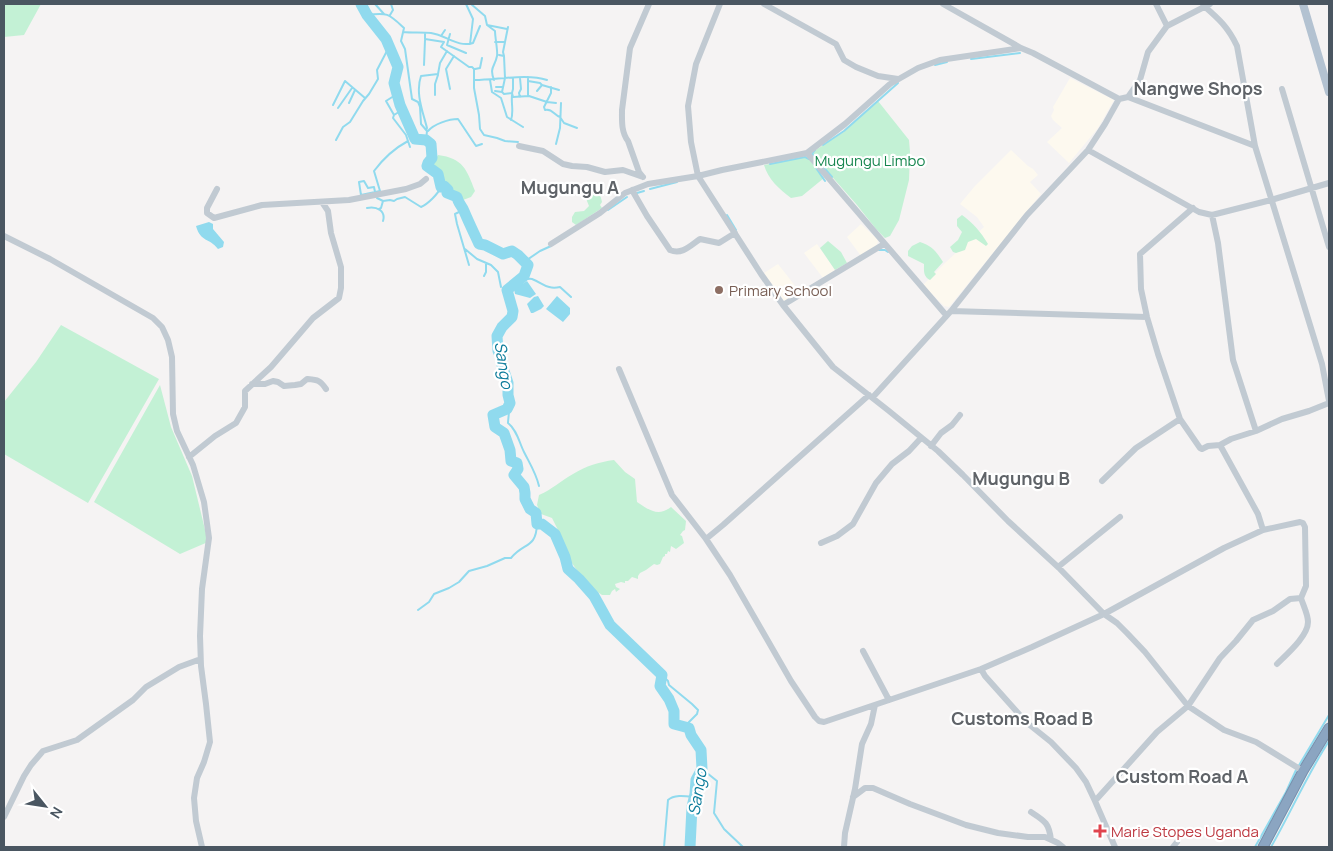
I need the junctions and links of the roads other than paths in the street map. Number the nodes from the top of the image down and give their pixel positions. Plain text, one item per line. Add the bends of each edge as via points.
1 (649, 4) edge
2 (720, 4) edge
3 (764, 4) edge
4 (943, 4) edge
5 (1156, 4) edge
6 (1206, 4) edge
7 (1303, 4) edge
8 (1168, 26) junction
9 (1020, 48) junction
10 (898, 79) junction
11 (1328, 86) edge
12 (1282, 89) dead end
13 (1128, 96) junction
14 (1118, 99) junction
15 (519, 146) dead end
16 (1255, 146) junction
17 (1088, 150) junction
18 (807, 153) junction
19 (698, 176) junction
20 (643, 177) junction
21 (426, 179) dead end
22 (1329, 183) edge
23 (648, 184) junction
24 (1312, 188) junction
25 (217, 189) dead end
26 (632, 190) junction
27 (1271, 200) junction
28 (322, 202) junction
29 (332, 202) junction
30 (1194, 208) junction
31 (328, 210) junction
32 (1212, 215) junction
33 (735, 233) junction
34 (4, 236) edge
35 (551, 244) dead end
36 (884, 244) junction
37 (1329, 247) edge
38 (783, 305) junction
39 (948, 313) junction
40 (1147, 317) junction
41 (619, 369) dead end
42 (252, 384) junction
43 (326, 389) dead end
44 (871, 396) junction
45 (1329, 402) edge
46 (960, 415) dead end
47 (1180, 419) junction
48 (1256, 431) junction
49 (921, 438) junction
50 (1220, 445) junction
51 (930, 446) junction
52 (189, 457) junction
53 (1102, 481) dead end
54 (1120, 517) dead end
55 (1263, 530) junction
56 (706, 539) junction
57 (821, 543) dead end
58 (1058, 568) junction
59 (1301, 598) junction
60 (1104, 614) junction
61 (863, 651) dead end
62 (198, 660) dead end
63 (1277, 664) dead end
64 (981, 669) junction
65 (889, 700) junction
66 (875, 705) junction
67 (1188, 706) junction
68 (1329, 728) edge
69 (1303, 771) junction
70 (853, 797) junction
71 (1095, 802) junction
72 (1031, 812) dead end
73 (4, 817) edge
74 (1051, 840) junction
75 (202, 847) edge
76 (844, 847) edge
77 (1063, 847) edge
78 (1115, 847) edge
79 (1263, 847) edge

1 - 20 street via 630,48 622,110 624,136
2 - 19 street via 696,64 688,106
3 - 10 street via 836,44 844,60 856,67 878,76
4 - 9 street
5 - 8 street
6 - 8 street
6 - 16 street via 1231,32 1236,46
7 - 11 main road
8 - 13 street via 1148,52 1140,80
9 - 10 street via 940,60
9 - 14 street
10 - 18 street
12 - 24 street
13 - 14 street
13 - 16 street
14 - 17 street
15 - 20 street via 543,151 563,164 605,172 623,170
16 - 27 street
17 - 30 street
17 - 39 street via 1028,215
18 - 19 street
18 - 36 street
19 - 23 street
19 - 33 street
20 - 23 street
21 - 29 street via 406,189
22 - 24 street
23 - 26 street
24 - 27 street
24 - 37 street
25 - 28 street via 207,208 207,213 214,218 262,205
26 - 33 street via 670,250 681,252 700,239 718,243
26 - 35 street
27 - 32 street
27 - 45 street via 1322,364
28 - 29 street
28 - 31 street
29 - 31 street
30 - 32 street
30 - 40 street via 1140,254 1141,289
31 - 42 street via 341,266 338,298 313,318
32 - 48 street via 1234,360
33 - 38 street
34 - 52 street via 153,318 162,327 172,357 174,419
36 - 38 street
36 - 39 street
38 - 44 street via 833,367
39 - 40 street
39 - 44 street
40 - 47 street
41 - 56 street via 672,495
42 - 43 street via 272,381 284,386 295,385 307,379 321,382
42 - 52 street via 245,391 245,407 236,423
44 - 49 street
44 - 56 street
45 - 48 street
46 - 51 street
47 - 50 street via 1200,448
47 - 53 street via 1136,448
48 - 50 street
49 - 51 street
49 - 57 street via 876,483 853,524
50 - 55 street via 1258,514
51 - 58 street
52 - 75 street via 204,502 209,538 202,589 200,666 210,742 197,778 194,798
54 - 58 street
55 - 59 street via 1303,523 1306,586
55 - 60 street
56 - 66 street via 791,681 819,721
58 - 60 street
59 - 63 street via 1308,621 1306,629
59 - 67 street via 1290,599 1252,620 1220,658
60 - 64 street
60 - 67 street via 1137,643
61 - 65 street
62 - 73 street via 179,667 146,687 133,700 76,740 43,751 24,776
64 - 65 street
64 - 71 street via 1026,722 1076,768
65 - 66 street
66 - 70 street via 862,744
67 - 69 street via 1224,730 1256,742
67 - 71 street via 1157,732
68 - 69 highway
69 - 79 highway
70 - 74 street via 865,788 873,788 966,825
70 - 76 street
71 - 78 street
72 - 74 street via 1050,828
74 - 77 street

